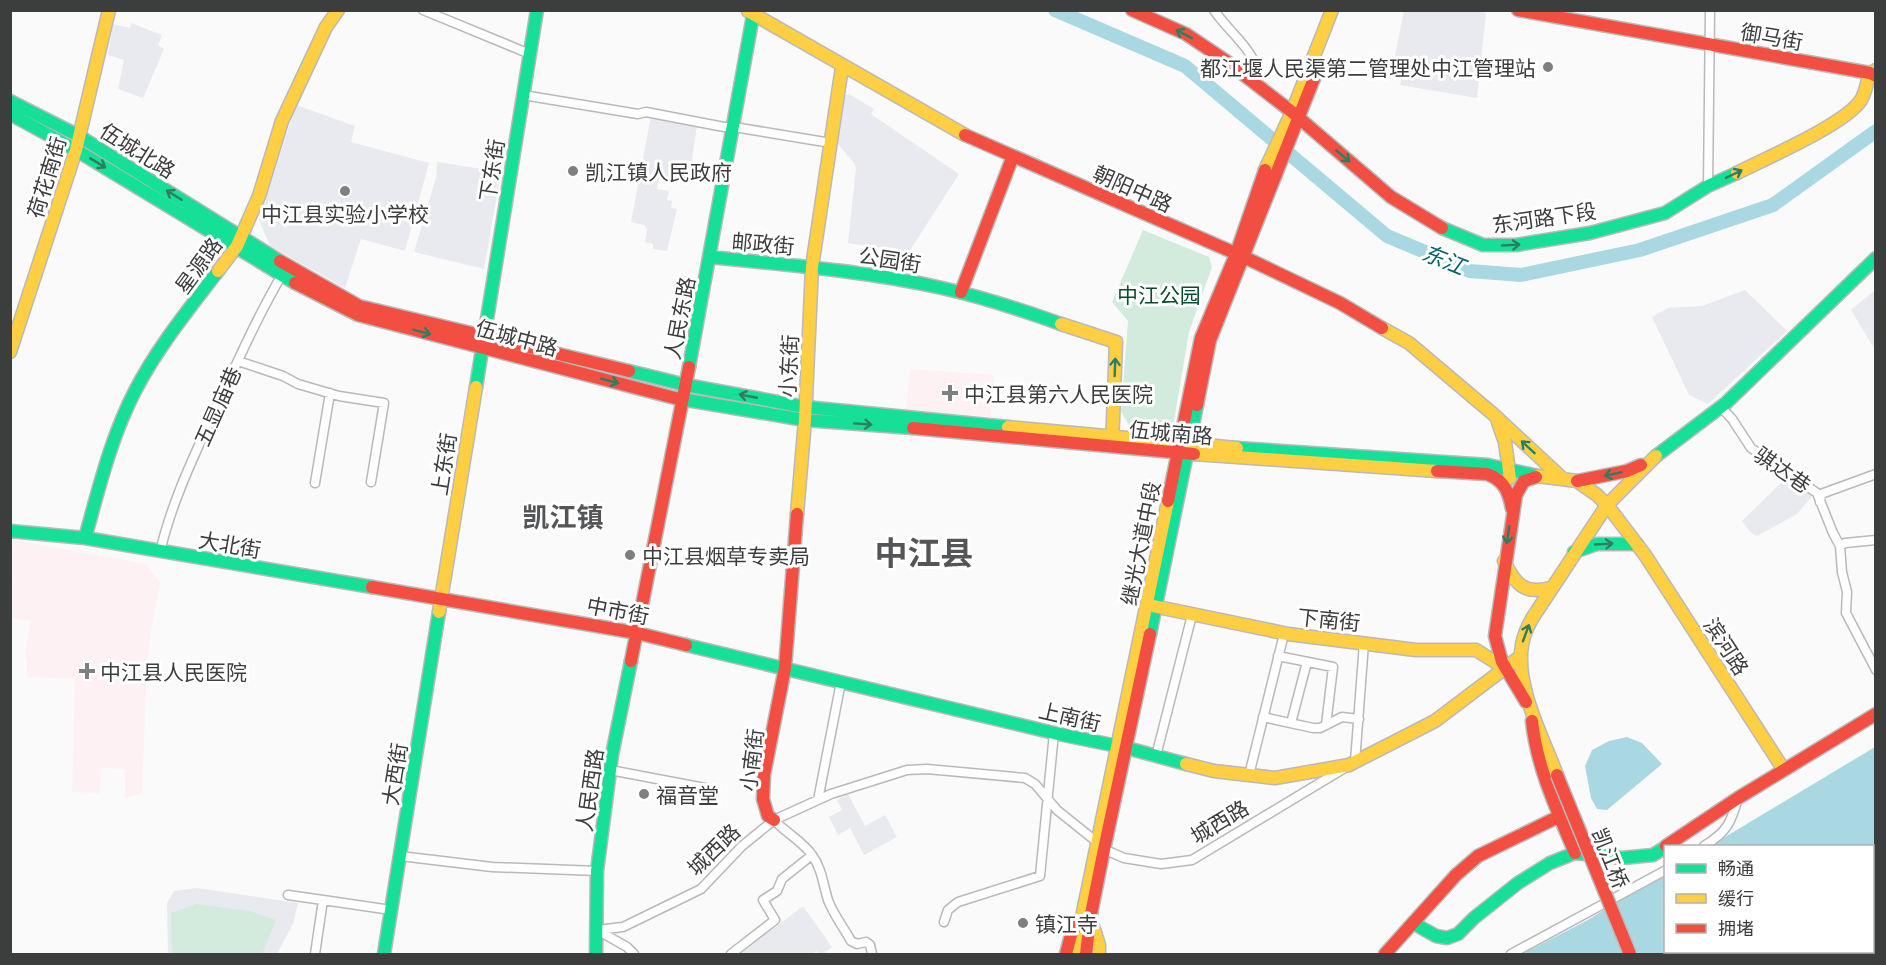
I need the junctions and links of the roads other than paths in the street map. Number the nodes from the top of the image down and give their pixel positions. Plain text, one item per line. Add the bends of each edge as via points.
1 (110, 10) edge
2 (338, 10) edge
3 (423, 10) edge
4 (537, 10) edge
5 (1132, 10) edge
6 (1214, 10) edge
7 (1332, 10) edge
8 (1341, 10) edge
9 (1518, 10) edge
10 (1710, 10) edge
11 (752, 12) edge
12 (1709, 44) junction
13 (530, 54) junction
14 (842, 67) junction
15 (1874, 73) edge
16 (1257, 85) junction
17 (523, 95) junction
18 (10, 101) edge
19 (10, 114) edge
20 (1295, 115) junction
21 (734, 127) junction
22 (79, 136) junction
23 (831, 142) junction
24 (76, 150) junction
25 (1013, 156) junction
26 (1708, 186) junction
27 (239, 242) junction
28 (1240, 255) junction
29 (711, 257) junction
30 (1875, 258) edge
31 (812, 267) junction
32 (285, 271) junction
33 (960, 292) junction
34 (483, 342) junction
35 (10, 352) edge
36 (238, 361) junction
37 (686, 385) junction
38 (330, 393) junction
39 (683, 400) junction
40 (805, 407) junction
41 (1721, 407) junction
42 (1492, 414) junction
43 (805, 420) junction
44 (1112, 441) junction
45 (1183, 448) junction
46 (1648, 462) junction
47 (1510, 471) junction
48 (1875, 474) edge
49 (1538, 476) junction
50 (1563, 479) junction
51 (1576, 481) junction
52 (371, 482) dead end
53 (315, 483) dead end
54 (1820, 502) junction
55 (1607, 505) junction
56 (1512, 509) junction
57 (10, 531) edge
58 (85, 538) junction
59 (1875, 540) edge
60 (1637, 544) junction
61 (1840, 546) junction
62 (160, 552) junction
63 (1574, 553) junction
64 (1504, 561) junction
65 (1553, 587) junction
66 (442, 599) junction
67 (1151, 606) junction
68 (1192, 615) junction
69 (637, 633) junction
70 (1284, 634) junction
71 (1365, 643) junction
72 (1278, 656) junction
73 (1521, 656) junction
74 (1307, 662) junction
75 (1504, 668) junction
76 (785, 669) junction
77 (1875, 670) edge
78 (841, 682) junction
79 (1532, 711) junction
80 (1875, 714) edge
81 (1263, 717) junction
82 (1359, 719) junction
83 (1291, 723) junction
84 (1326, 725) junction
85 (1054, 733) junction
86 (1123, 747) junction
87 (1156, 756) junction
88 (1352, 763) junction
89 (610, 770) junction
90 (1784, 770) junction
91 (1249, 775) junction
92 (710, 789) dead end
93 (1047, 797) junction
94 (1738, 798) junction
95 (818, 800) junction
96 (1560, 816) junction
97 (774, 820) junction
98 (1101, 845) junction
99 (1669, 845) edge
100 (1706, 845) edge
101 (1664, 848) edge
102 (1575, 853) junction
103 (812, 855) junction
104 (400, 856) junction
105 (597, 871) junction
106 (1664, 871) edge
107 (288, 896) dead end
108 (324, 900) junction
109 (391, 910) junction
110 (1086, 918) junction
111 (944, 922) dead end
112 (1413, 923) junction
113 (597, 930) junction
114 (1082, 948) edge
115 (315, 954) edge
116 (384, 954) edge
117 (596, 954) edge
118 (634, 954) edge
119 (731, 954) edge
120 (872, 954) edge
121 (1066, 954) edge
122 (1099, 954) edge
123 (1385, 954) edge
124 (1511, 954) edge
125 (1630, 954) edge

1 - 22 street, 荷花南街
2 - 27 street, 星源路 via 326,27 282,121 259,196
3 - 13 street
4 - 13 street, 下东街
16 -> 5 street, 东河路下段 via 1186,34
6 - 16 street via 1253,57 1259,74
7 - 20 street
8 - 20 street
9 - 12 street, 御马街
10 - 12 street
11 - 14 street, 朝阳中路
11 - 21 street, 人民东路
12 - 15 street, 御马街
12 - 26 street
13 - 17 street, 下东街
14 - 23 street, 小东街
14 - 25 street, 朝阳中路 via 961,133
26 -> 15 street, 东河路下段 via 1840,119 1861,100
16 - 20 street, 东河路下段
17 - 21 street
17 - 34 street, 下东街
18 - 22 street, 伍城北路
19 - 24 street, 伍城北路
20 -> 26 street, 东河路下段 via 1391,197 1446,230 1483,245 1516,245 1590,233 1665,213
20 - 28 street, 继光大道中段
21 - 23 street
21 - 29 street, 人民东路
22 - 24 street, 荷花南街
27 -> 22 street, 伍城北路
23 - 31 street, 小东街
24 -> 27 street, 伍城北路
24 - 35 street, 荷花南街
25 - 28 street, 朝阳中路
25 - 33 street
27 - 32 street, 伍城中路
27 - 58 street, 星源路 via 135,391 108,455
28 - 42 street, 朝阳中路 via 1340,303 1409,343
28 - 45 street, 继光大道中段 via 1210,340
29 - 31 street, 邮政街
29 - 37 street, 人民东路
30 - 41 street
31 - 33 street, 公园街
31 - 40 street, 小东街
32 - 34 street, 伍城中路 via 359,306
32 - 36 street, 五显庙巷
44 -> 33 street, 公园街 via 1116,342
34 - 37 street, 伍城中路
34 -> 39 street, 伍城中路
34 - 66 street, 上东街
36 - 38 street
36 - 62 street, 五显庙巷 via 177,495
37 - 39 street, 人民东路
40 -> 37 street, 伍城中路
38 - 52 street via 384,403
38 - 53 street
39 - 43 street, 伍城中路
39 - 69 street, 人民东路
40 - 43 street, 小东街
40 - 44 street, 伍城南路
41 - 46 street
41 - 54 street, 骐达巷 via 1751,448 1817,493
42 - 47 street via 1505,442
50 -> 42 street, 朝阳中路
43 -> 44 street, 伍城南路
43 - 76 street, 小东街
44 - 45 street, 伍城南路
45 - 47 street, 伍城南路 via 1488,465
45 - 56 street, 伍城南路 via 1486,474 1501,480 1508,489
45 - 67 street, 继光大道中段
46 -> 51 street via 1627,471
46 - 55 street
47 - 49 street, 伍城南路
47 - 56 street
48 - 54 street via 1821,494
49 - 50 street, 伍城南路
49 - 56 street via 1520,486
50 - 51 street, 伍城南路
51 - 55 street, 滨河路
54 - 61 street, 骐达巷
55 - 60 street, 滨河路
55 - 63 street
56 -> 64 street
57 - 58 street, 大北街
58 - 62 street, 大北街
59 - 61 street
63 -> 60 street via 1599,544
60 - 90 street, 滨河路
61 - 77 street, 骐达巷 via 1846,613
62 - 66 street, 大北街
63 - 65 street
64 - 65 street via 1513,578 1525,588 1539,591
64 - 75 street via 1495,636
73 -> 65 street via 1526,631
66 - 69 street, 中市街
66 - 104 street, 大西街
67 - 68 street, 下南街
67 - 86 street, 继光大道中段
68 - 70 street, 下南街
68 - 87 street
69 - 76 street, 中市街
69 - 89 street, 人民西路
70 - 71 street, 下南街
70 - 72 street
71 - 75 street, 下南街 via 1416,650 1476,650
71 - 82 street
72 - 74 street
72 - 81 street
73 - 75 street, 城西路
73 - 79 street
74 - 83 street
74 - 84 street via 1333,667
75 - 79 street
75 - 88 street, 城西路 via 1435,721
76 - 78 street, 上南街
76 - 97 street, 小南街 via 764,776 763,799 768,816
78 - 85 street, 上南街
78 - 95 street
79 - 96 street via 1538,759
79 - 125 street, 凯江桥, bridge
80 - 90 street
81 - 83 street
81 - 91 street
82 - 84 street via 1342,717
82 - 88 street
83 - 84 street via 1313,728
85 - 86 street, 上南街
85 - 93 street
86 - 87 street, 上南街
86 - 98 street, 继光大道中段
87 - 91 street, 上南街 via 1214,771
88 - 91 street, 上南街 via 1275,778
88 - 98 street, 城西路 via 1192,860 1161,864 1124,858
89 - 92 street
89 - 105 street, 人民西路
90 - 94 street
93 - 95 street, 城西路 via 1025,778 927,769 889,775
93 - 98 street, 城西路 via 1057,810
93 - 111 street via 1040,876 958,902 948,910
94 - 99 street
94 - 100 street via 1725,832
95 - 97 street, 城西路
96 - 102 street
96 - 112 street via 1478,856
97 - 103 street, 小南街
97 - 113 street, 城西路 via 742,846 701,890 623,927
98 - 110 street, 继光大道中段
101 - 102 street via 1653,855 1622,858
102 - 112 street via 1518,883 1458,934 1436,936
103 - 119 street via 763,900 775,920
103 - 120 street, 小南街 via 829,901 851,941 866,942
104 - 105 street via 492,867
104 - 109 street, 大西街
105 - 113 street, 人民西路
106 - 124 street
107 - 108 street
108 - 109 street
108 - 115 street
109 - 116 street, 大西街
110 - 114 street
110 - 121 street via 1071,935
110 - 122 street via 1099,945
112 - 123 street
113 - 117 street, 人民西路
113 - 118 street

